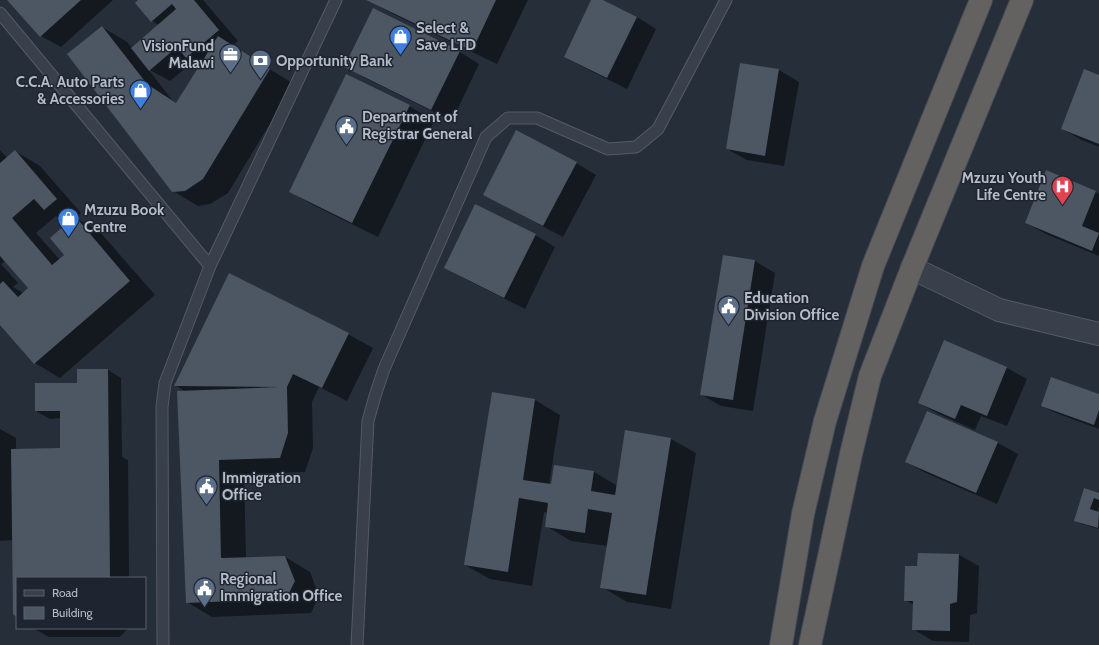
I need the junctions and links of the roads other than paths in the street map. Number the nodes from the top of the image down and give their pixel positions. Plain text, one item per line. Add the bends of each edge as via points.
1 (336, 0) edge
2 (726, 0) edge
3 (981, 0) edge
4 (1022, 0) edge
5 (0, 13) edge
6 (210, 266) junction
7 (912, 268) junction
8 (1099, 334) edge
9 (163, 645) edge
10 (357, 645) edge
11 (781, 645) edge
12 (810, 645) edge

1 - 6 lane
2 - 10 lane via 658,129 636,147 608,149 537,118 508,118 486,137 384,370 368,421
3 - 11 highway via 866,288 825,421 805,506
4 - 7 highway
5 - 6 lane
6 - 9 lane via 165,384 162,407
7 - 8 street via 999,310
7 - 12 highway via 870,376

